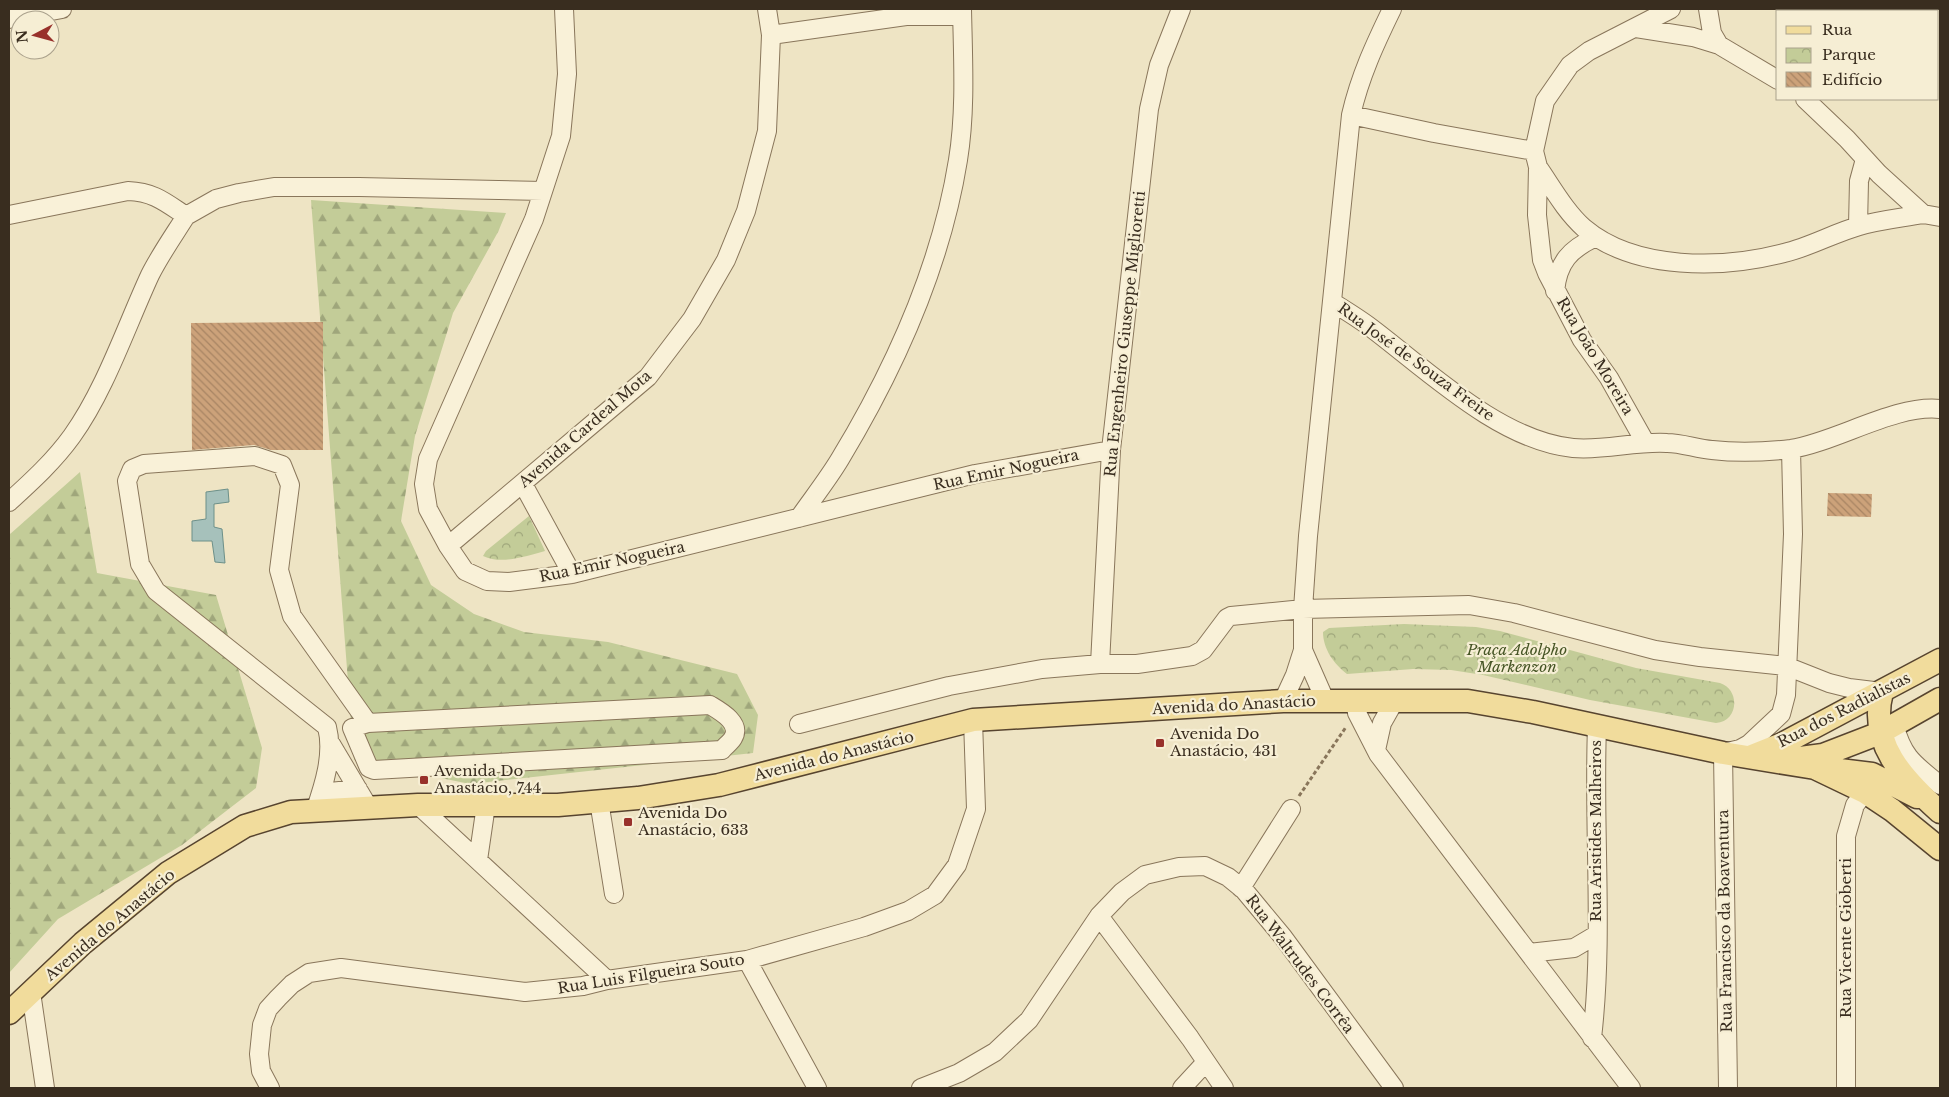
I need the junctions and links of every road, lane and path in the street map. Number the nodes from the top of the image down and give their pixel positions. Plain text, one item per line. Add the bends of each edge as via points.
1 (62, 9) edge
2 (564, 9) edge
3 (767, 9) edge
4 (1182, 9) edge
5 (1392, 9) edge
6 (1671, 9) edge
7 (1708, 9) edge
8 (962, 12) edge
9 (9, 19) edge
10 (1636, 28) junction
11 (771, 35) junction
12 (1719, 45) junction
13 (1776, 79) edge
14 (1805, 100) edge
15 (1351, 114) junction
16 (1536, 159) junction
17 (1865, 160) junction
18 (543, 191) junction
19 (14, 214) edge
20 (1922, 214) junction
21 (186, 216) junction
22 (1940, 217) edge
23 (1858, 226) junction
24 (9, 231) edge
25 (1596, 237) junction
26 (1555, 291) junction
27 (1332, 302) junction
28 (1940, 409) edge
29 (1645, 442) junction
30 (1791, 449) junction
31 (1111, 450) junction
32 (523, 484) junction
33 (9, 502) edge
34 (799, 518) junction
35 (448, 546) junction
36 (572, 574) junction
37 (1302, 609) junction
38 (1303, 650) junction
39 (1940, 660) edge
40 (1100, 664) junction
41 (1786, 666) junction
42 (1882, 692) junction
43 (1325, 700) junction
44 (1395, 700) junction
45 (1940, 700) edge
46 (1283, 701) junction
47 (1356, 707) junction
48 (973, 720) junction
49 (799, 724) dead end
50 (360, 726) junction
51 (1597, 727) junction
52 (1887, 729) junction
53 (329, 736) junction
54 (1376, 750) junction
55 (1723, 753) junction
56 (1746, 758) junction
57 (1780, 761) junction
58 (1814, 768) junction
59 (1865, 792) junction
60 (363, 798) junction
61 (1936, 800) edge
62 (599, 801) junction
63 (318, 802) junction
64 (418, 805) junction
65 (486, 805) junction
66 (1291, 809) joint
67 (1940, 848) edge
68 (478, 860) junction
69 (1241, 888) junction
70 (614, 894) dead end
71 (1099, 916) junction
72 (1596, 935) junction
73 (1529, 953) junction
74 (747, 960) junction
75 (606, 980) junction
76 (31, 992) junction
77 (9, 1013) edge
78 (1592, 1038) junction
79 (1206, 1062) junction
80 (45, 1088) edge
81 (270, 1088) edge
82 (817, 1088) edge
83 (921, 1088) edge
84 (1182, 1088) edge
85 (1224, 1088) edge
86 (1394, 1088) edge
87 (1631, 1088) edge
88 (1728, 1088) edge
89 (1846, 1088) edge

1 - 9 street
2 - 18 street, Rua Emir Nogueira via 567,74 561,136
3 - 11 street, Avenida Cardeal Mota
4 - 31 street, Rua Engenheiro Giuseppe Miglioretti via 1159,65 1149,109
5 - 15 street via 1369,54
6 - 10 street, Rua João Moreira
7 - 12 street via 1712,33
8 - 11 street via 906,16
8 - 34 street via 963,76 958,160 936,254 878,389 840,460
10 - 12 street via 1693,37
10 - 16 street, Rua João Moreira via 1589,51 1565,72 1545,101
11 - 32 street, Avenida Cardeal Mota via 767,131 746,211 726,260 692,319 648,377
12 - 13 street
14 - 17 street
15 - 16 street
15 - 27 street
16 - 25 street via 1565,207
16 - 26 street, Rua João Moreira via 1542,260
17 - 20 street
17 - 23 street via 1859,181
18 - 21 street via 274,188 216,199
18 - 35 street, Rua Emir Nogueira via 534,219 428,458 424,484 428,509
19 - 21 street via 128,191 154,195
19 - 24 street
20 - 22 street
20 - 23 street
21 - 33 street via 151,273 127,330 81,422 45,470
23 - 25 street via 1785,253 1743,262 1709,264 1649,258
25 - 26 street via 1585,242 1564,261 1557,273
26 - 29 street, Rua João Moreira
27 - 29 street, Rua José de Souza Freire via 1369,326 1457,395 1514,430 1571,448
27 - 37 street
28 - 30 street via 1912,411
29 - 30 street via 1748,452
30 - 41 street, Avenida do Anastácio via 1793,541
31 - 34 street, Rua Emir Nogueira via 974,474
31 - 40 street, Rua Engenheiro Giuseppe Miglioretti
32 - 35 street, Avenida Cardeal Mota
32 - 36 street
34 - 36 street, Rua Emir Nogueira
35 - 36 street, Rua Emir Nogueira via 465,571 486,581 509,582
37 - 38 street
37 - 40 street via 1227,618 1203,650 1192,656 1137,664
37 - 41 street via 1469,605 1514,613 1655,650
38 - 43 street
38 - 46 street
39 - 42 main road, Rua dos Radialistas
40 - 49 street via 991,678
41 - 42 street via 1829,683
41 - 55 street, Avenida do Anastácio via 1786,695 1781,714 1749,744
42 - 52 main road via 1878,715
42 - 56 main road, Rua dos Radialistas via 1782,744
43 - 46 main road, Avenida do Anastácio
43 - 47 main road, Avenida do Anastácio
44 - 47 main road, Avenida do Anastácio
44 - 51 main road, Avenida do Anastácio via 1468,701
44 - 54 street via 1382,723
45 - 52 main road, Rua dos Radialistas
46 - 48 main road, Avenida do Anastácio
47 - 54 street
47 - 66 path
48 - 62 main road, Avenida do Anastácio via 719,785
48 - 74 street, Rua Luis Filgueira Souto via 976,809 957,865 935,895 908,912
50 - 50 street via 710,705 725,714 735,728 734,738 722,750 386,771 369,768
50 - 53 street
50 - 53 street via 292,616 279,570 290,485 282,465 255,456 144,464 132,470 128,482 140,564 156,591
51 - 55 main road, Avenida do Anastácio
51 - 72 street, Rua Aristides Malheiros
52 - 57 main road, Rua dos Radialistas via 1823,755
52 - 61 main road via 1891,759
53 - 60 street
53 - 63 street
54 - 73 street
55 - 56 main road, Avenida do Anastácio
55 - 88 street, Rua Francisco da Boaventura
56 - 57 main road, Avenida do Anastácio
57 - 58 main road, Avenida do Anastácio
58 - 59 main road, Avenida do Anastácio
58 - 61 main road via 1872,774
59 - 67 main road, Avenida do Anastácio
59 - 89 street, Rua Vicente Gioberti via 1855,805 1846,836
60 - 63 main road, Avenida do Anastácio
60 - 64 main road, Avenida do Anastácio
62 - 65 main road, Avenida do Anastácio via 558,805
62 - 70 street
63 - 76 main road, Avenida do Anastácio via 245,826 168,873 83,943
64 - 65 main road, Avenida do Anastácio
64 - 68 street
65 - 68 street
66 - 69 street
68 - 75 street
69 - 71 street, Rua Waltrudes Corrêa via 1228,876 1205,866 1179,867 1145,875 1122,892
69 - 86 street, Rua Waltrudes Corrêa via 1283,937
71 - 79 street
71 - 83 street, Rua Waltrudes Corrêa via 1029,1020 995,1052 959,1073
72 - 73 street, Rua Aristides Malheiros via 1574,948
72 - 78 street, Rua Aristides Malheiros
73 - 78 street
74 - 75 street, Rua Luis Filgueira Souto
74 - 82 street
75 - 81 street, Rua Luis Filgueira Souto via 583,986 525,992 341,968 309,973 292,984 268,1009 262,1025 258,1054 261,1071
76 - 77 main road, Avenida do Anastácio
76 - 80 street
78 - 87 street
79 - 84 street
79 - 85 street

